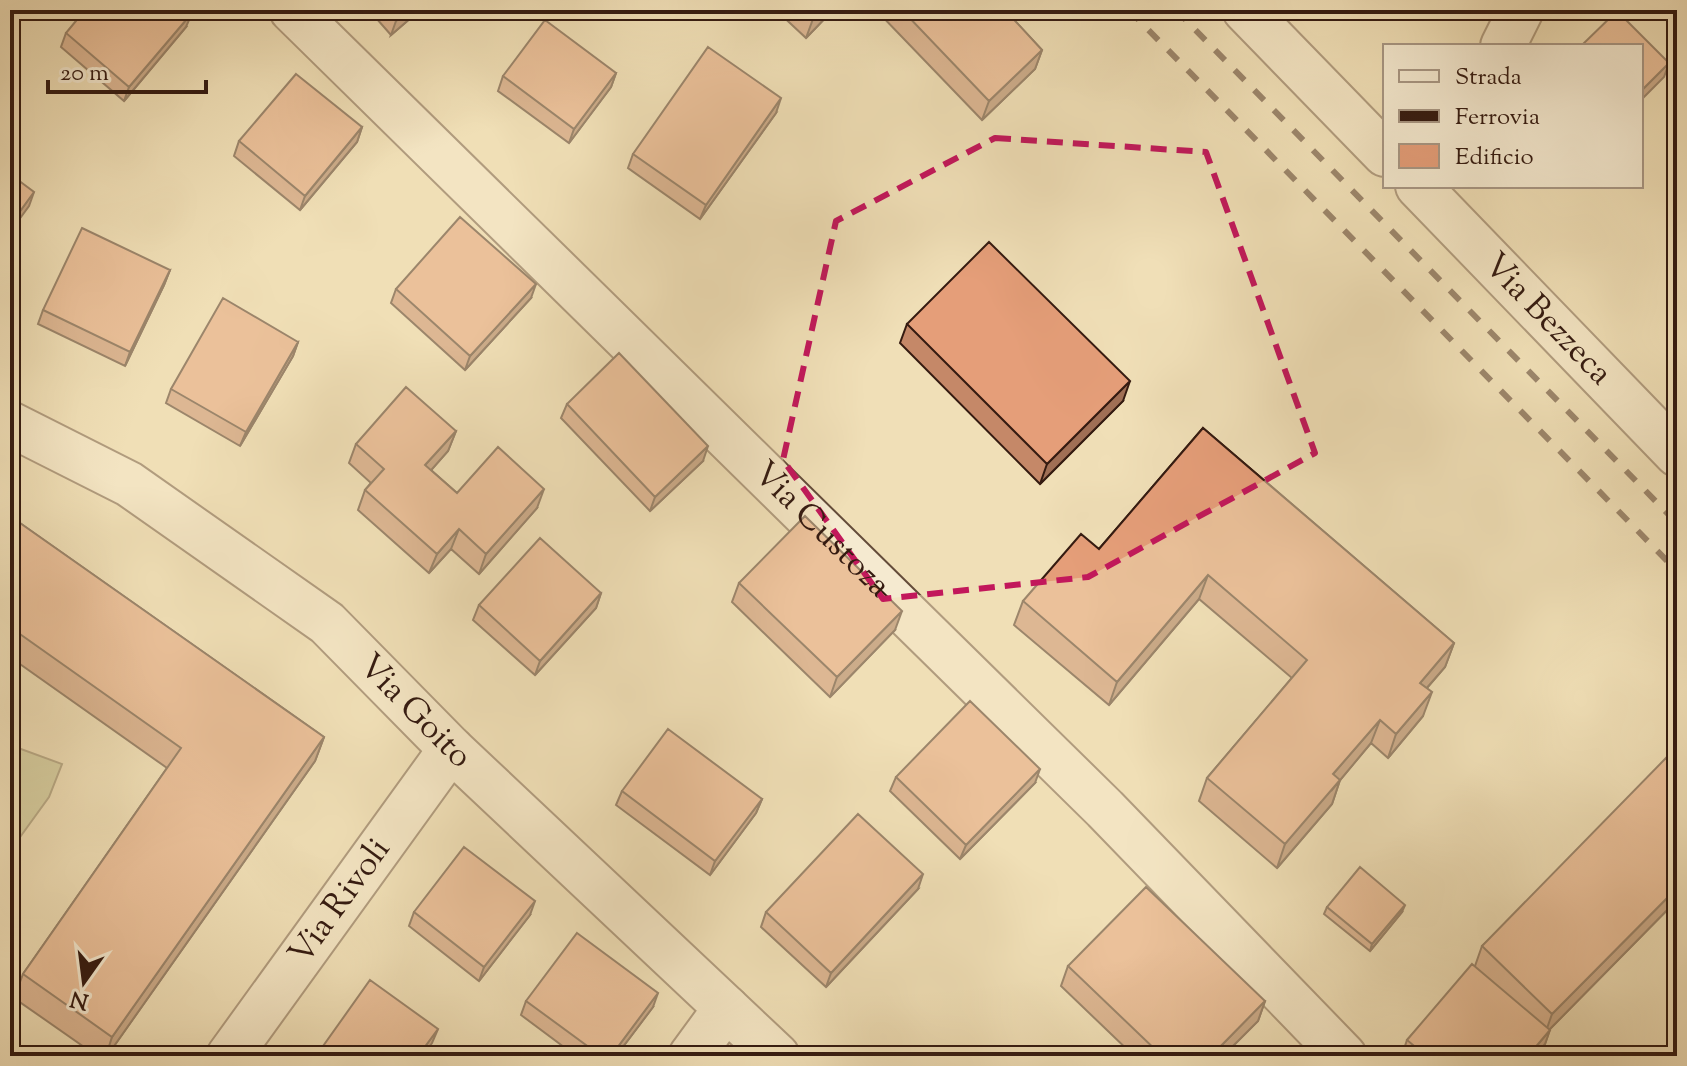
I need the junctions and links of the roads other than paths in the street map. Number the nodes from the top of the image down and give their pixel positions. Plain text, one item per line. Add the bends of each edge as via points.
1 (292, 10) edge
2 (1245, 10) edge
3 (1521, 10) edge
4 (1504, 44) edge
5 (1383, 152) edge
6 (1421, 188) edge
7 (10, 424) edge
8 (1677, 454) edge
9 (451, 749) junction
10 (726, 1008) junction
11 (229, 1056) edge
12 (691, 1056) edge
13 (777, 1056) edge
14 (1344, 1056) edge

1 - 14 street, Via Custoza via 1105,809
2 - 5 street
3 - 4 street
6 - 8 street, Via Bezzeca
7 - 9 street, Via Goito via 129,484 327,623
9 - 10 street, Via Goito
9 - 11 street, Via Rivoli
10 - 12 street
10 - 13 street, Via Goito

